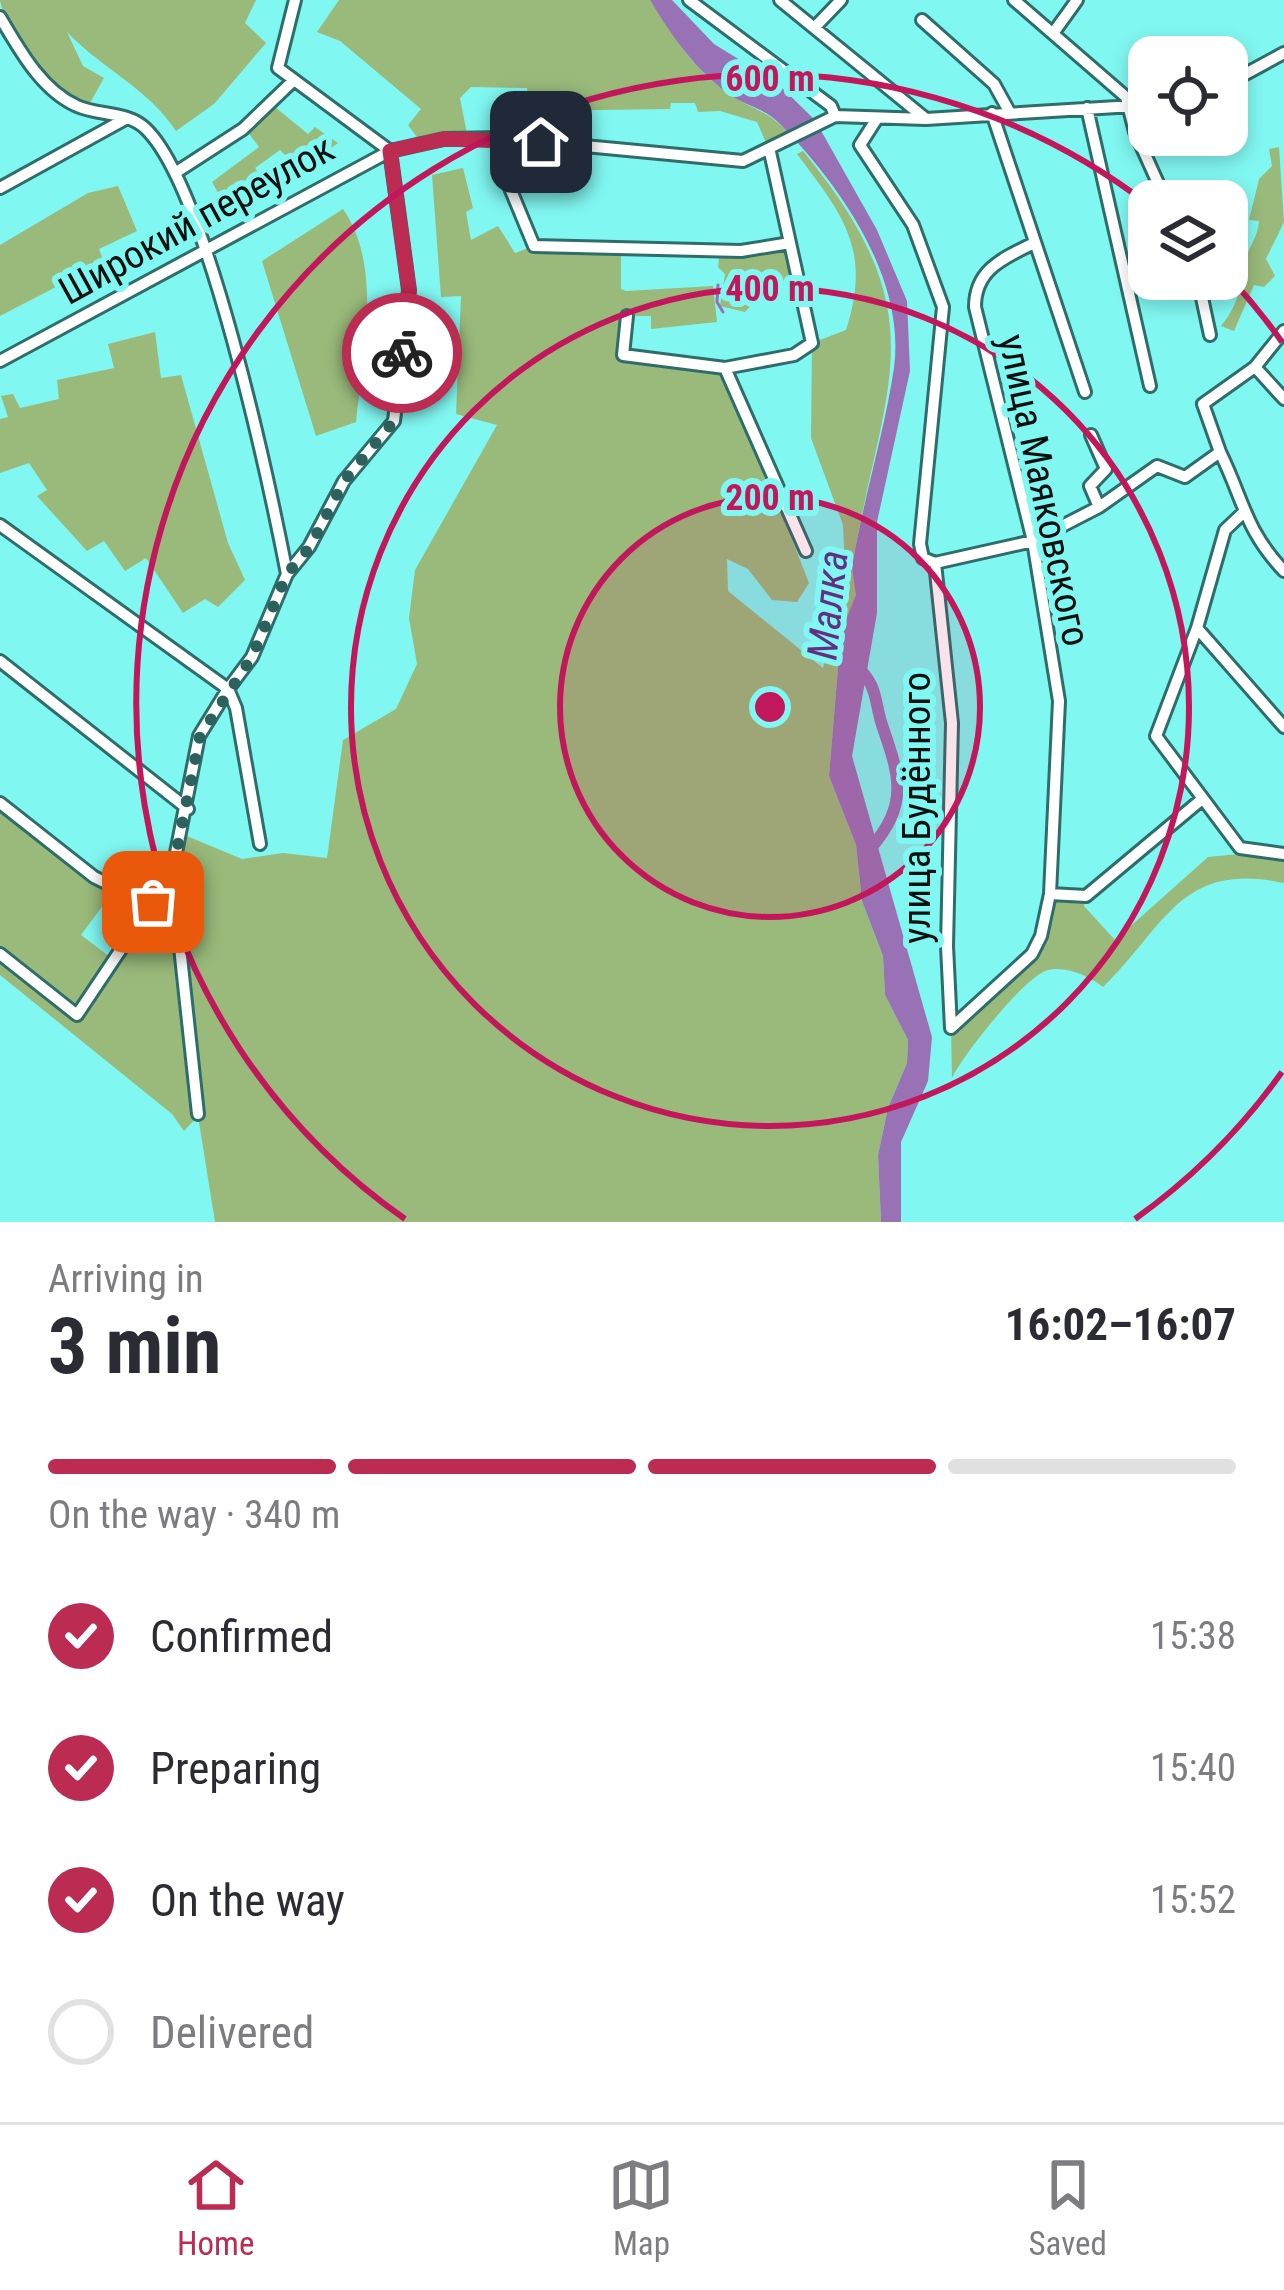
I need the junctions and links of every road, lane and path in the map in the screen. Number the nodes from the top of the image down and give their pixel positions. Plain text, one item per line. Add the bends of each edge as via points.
1 (295, 0) edge
2 (689, 0) edge
3 (780, 0) edge
4 (841, 0) edge
5 (1014, 0) edge
6 (1077, 0) edge
7 (922, 20) dead end
8 (1, 21) edge
9 (814, 28) junction
10 (1054, 32) junction
11 (1284, 53) edge
12 (1248, 73) edge
13 (294, 80) junction
14 (1128, 106) joint
15 (1087, 108) junction
16 (1010, 112) junction
17 (992, 113) junction
18 (835, 116) junction
19 (127, 118) junction
20 (926, 119) junction
21 (876, 120) junction
22 (500, 139) junction
23 (776, 149) junction
24 (390, 151) junction
25 (175, 173) junction
26 (0, 188) edge
27 (790, 243) junction
28 (1034, 243) junction
29 (204, 249) junction
30 (1202, 300) edge
31 (627, 316) dead end
32 (1284, 331) edge
33 (1210, 335) dead end
34 (0, 361) edge
35 (1255, 367) junction
36 (724, 368) junction
37 (1150, 386) dead end
38 (1085, 392) dead end
39 (1284, 400) edge
40 (1090, 435) dead end
41 (1220, 452) junction
42 (1100, 507) junction
43 (1243, 513) junction
44 (0, 525) edge
45 (1033, 541) junction
46 (806, 551) dead end
47 (935, 563) junction
48 (1284, 571) edge
49 (287, 574) junction
50 (1197, 628) junction
51 (0, 661) edge
52 (228, 689) junction
53 (1284, 705) edge
54 (1280, 722) edge
55 (1201, 800) junction
56 (0, 802) edge
57 (188, 809) junction
58 (260, 844) dead end
59 (1284, 854) edge
60 (172, 874) junction
61 (1050, 894) junction
62 (0, 954) edge
63 (951, 1028) joint
64 (198, 1114) dead end

1 - 13 street via 278,68
2 - 18 street
3 - 9 street
4 - 9 street
5 - 10 street
6 - 10 street
7 - 16 street via 994,84
8 - 19 street via 35,71 69,101
9 - 20 street
10 - 14 street
11 - 12 street
13 - 24 street
13 - 25 street via 243,129
14 - 15 street
15 - 16 street
15 - 37 street
16 - 17 street
17 - 20 street
17 - 28 street
18 - 21 street
18 - 23 street
19 - 25 street via 146,128
19 - 26 street
20 - 21 street
21 - 47 street, улица Будённого via 860,145 913,225 943,307 920,544 923,558
22 - 23 street, Широкий переулок via 743,161
22 - 24 street, Широкий переулок via 444,139
22 - 27 street via 503,171 534,246 741,251
23 - 27 street
24 - 29 street, Широкий переулок
24 - 49 street via 409,290 394,421 344,481
25 - 29 street
27 - 36 street via 812,343 794,355
28 - 38 street
28 - 45 street, улица Маяковского via 987,270 975,307
29 - 34 street, Широкий переулок
29 - 49 street
30 - 33 street
31 - 36 street via 623,355
32 - 35 street
35 - 39 street
35 - 41 street via 1203,404
36 - 46 street
40 - 42 street via 1106,469 1090,486
41 - 42 street via 1185,477 1157,466
41 - 43 street
42 - 45 street
43 - 48 street
43 - 50 street via 1225,530
44 - 52 street
45 - 47 street
45 - 61 street, улица Маяковского via 1059,701
47 - 63 street, улица Будённого via 952,723
49 - 52 street via 252,657
50 - 54 street
50 - 55 street via 1156,736
51 - 57 street
52 - 57 street via 200,736
52 - 58 street
53 - 54 street
55 - 59 street via 1240,848
55 - 61 street via 1086,896
56 - 60 street via 116,888
57 - 60 street
60 - 62 street via 77,1015
60 - 64 street
61 - 63 street, улица Маяковского via 1032,954

